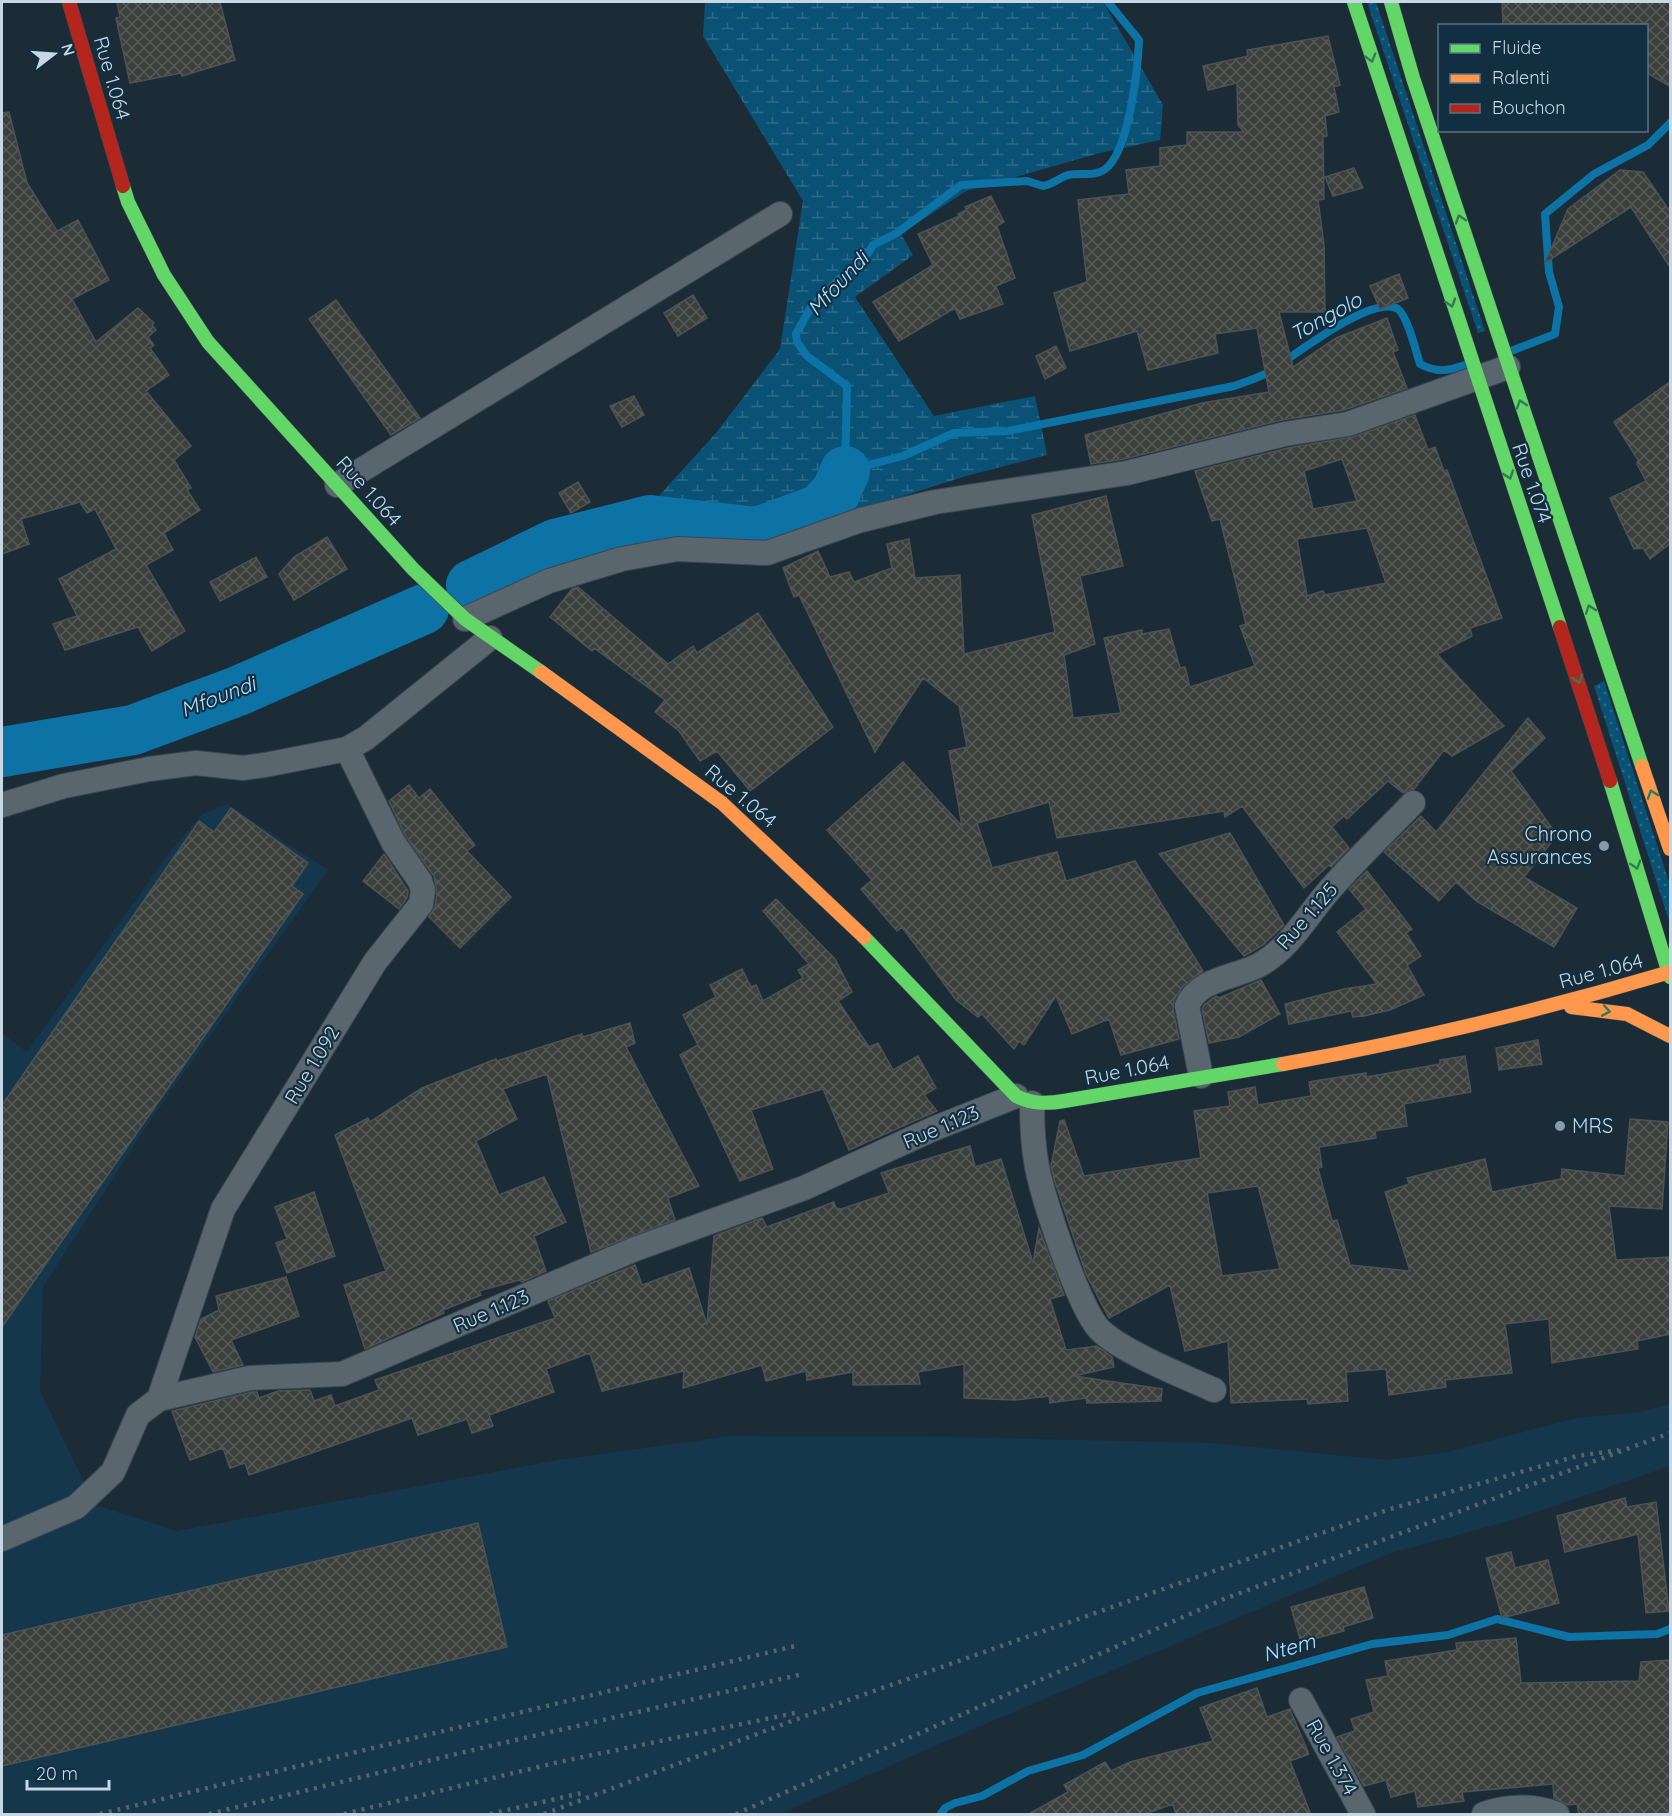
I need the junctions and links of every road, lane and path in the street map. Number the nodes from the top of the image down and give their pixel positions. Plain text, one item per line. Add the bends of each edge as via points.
1 (69, 2) edge
2 (1354, 2) edge
3 (1390, 2) edge
4 (780, 214) dead end
5 (1509, 367) junction
6 (1477, 379) junction
7 (338, 485) junction
8 (465, 619) junction
9 (490, 638) junction
10 (1585, 649) junction
11 (347, 749) junction
12 (1413, 803) dead end
13 (2, 805) edge
14 (1670, 847) edge
15 (1670, 974) edge
16 (1527, 1010) junction
17 (1671, 1036) edge
18 (1201, 1076) junction
19 (1024, 1099) junction
20 (1214, 1390) dead end
21 (159, 1399) junction
22 (2, 1539) edge
23 (1301, 1700) dead end
24 (1363, 1815) edge
25 (1484, 1815) edge
26 (1557, 1815) edge

1 - 7 main road, Rue 1.064 via 128,202 164,275 208,342
2 -> 6 main road, Rue 1.074
5 -> 3 main road, Rue 1.074
4 - 7 street
5 - 6 street
10 -> 5 main road, Rue 1.074
6 - 8 street via 1348,424 1285,434 1127,473 935,502 861,520 767,553 677,549 622,559 549,581
6 -> 10 main road, Rue 1.074
7 - 8 main road, Rue 1.064 via 413,569
8 - 9 main road, Rue 1.064
9 - 11 street
9 - 19 main road, Rue 1.064 via 574,694 722,803 842,914
14 -> 10 main road, Rue 1.074
10 -> 15 main road, Rue 1.074
11 - 13 street via 243,768 196,763 149,769 64,786
11 - 21 street, Rue 1.092 via 393,842 420,881 421,904 375,962 224,1209
12 - 18 street, Rue 1.125 via 1333,886 1282,947 1261,964 1202,987 1191,997 1187,1006
15 - 16 main road, Rue 1.064
16 -> 17 main road via 1569,1007 1628,1014
16 - 18 main road, Rue 1.064 via 1315,1058
18 - 19 main road, Rue 1.064 via 1082,1099
19 - 20 street via 1044,1194 1088,1315 1101,1332 1126,1347
19 - 21 street, Rue 1.123 via 933,1129 804,1188 635,1249 342,1374 250,1378
21 - 22 street, Rue 1.123 via 138,1415 113,1472 76,1507
23 - 24 street, Rue 1.374
25 - 26 street via 1523,1808

